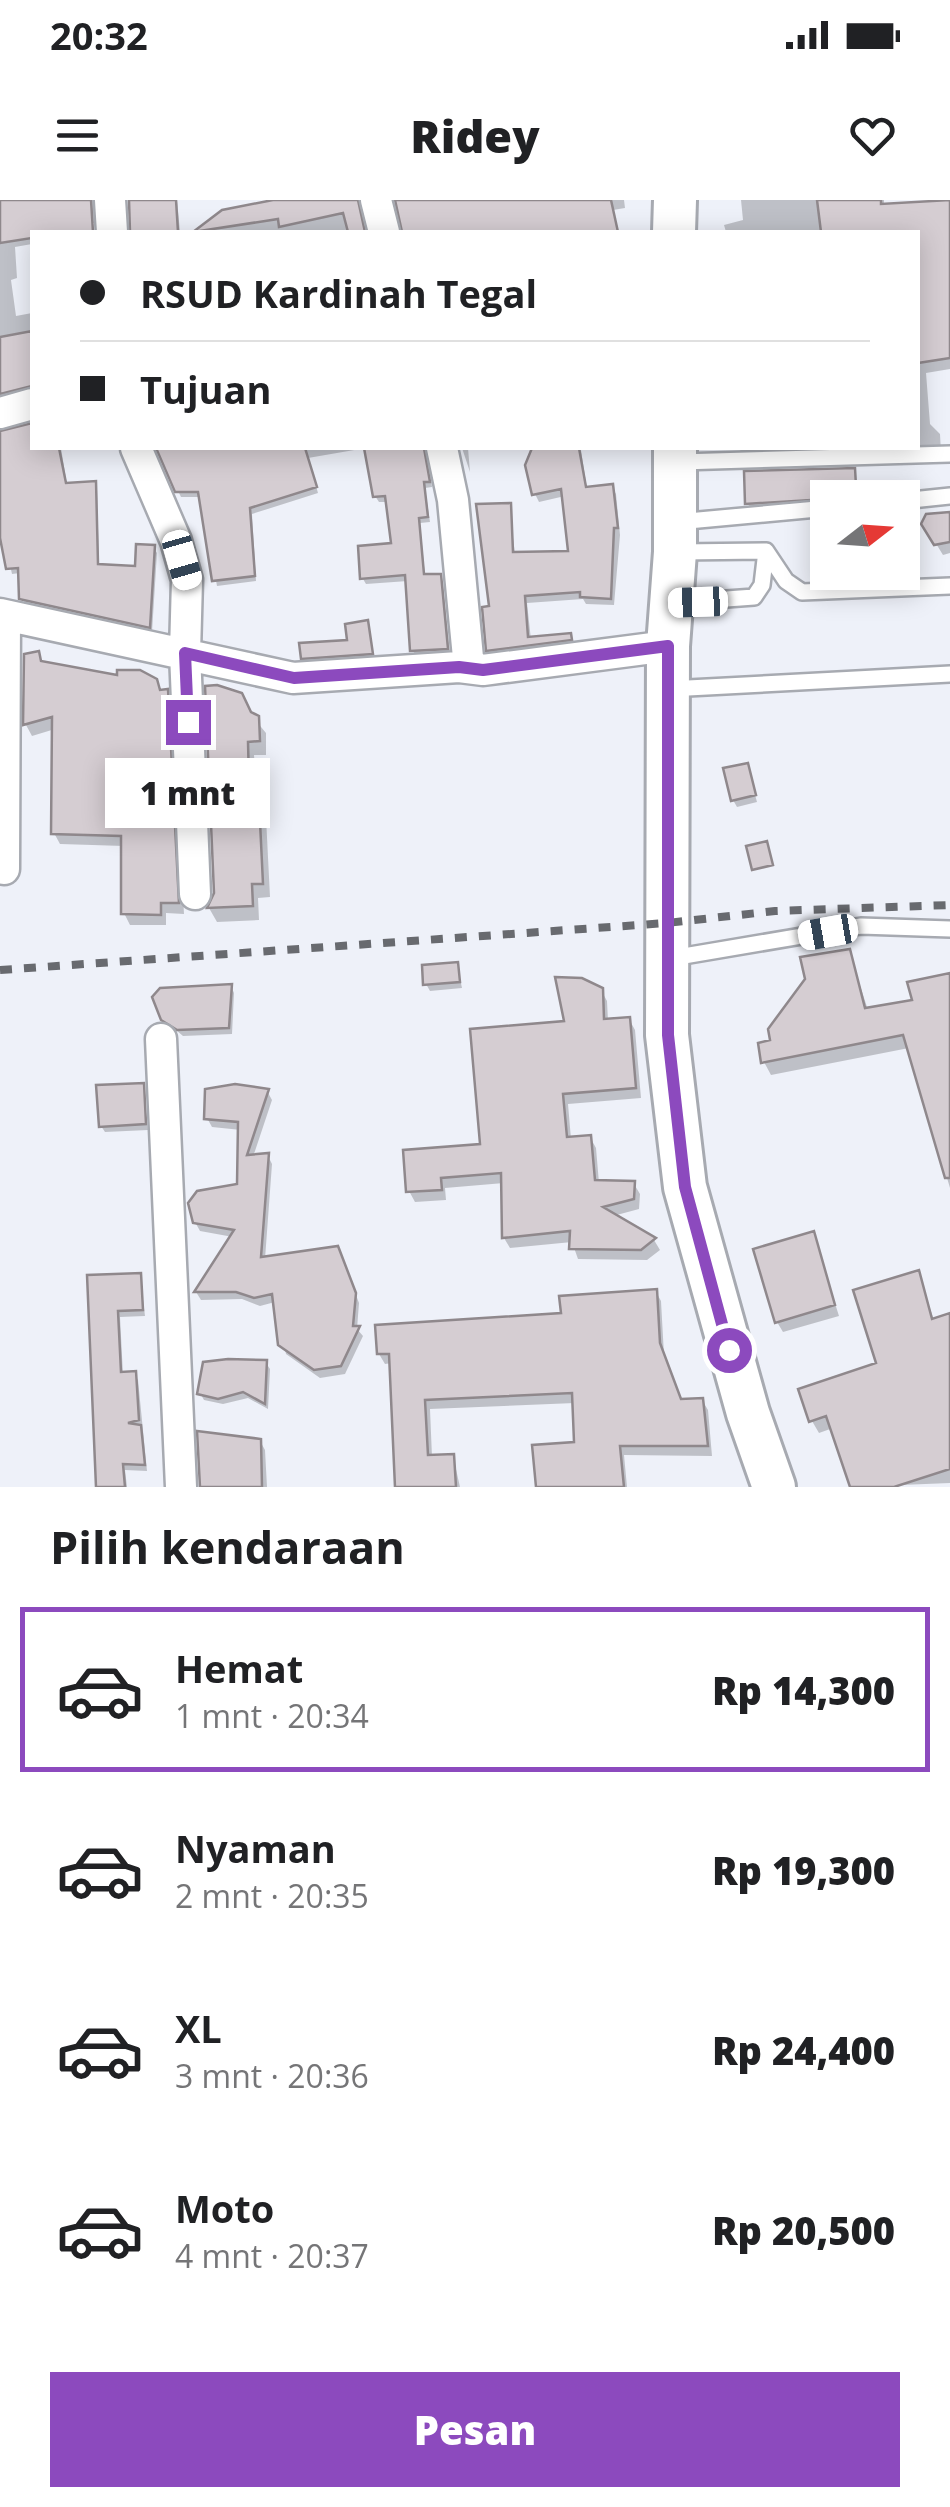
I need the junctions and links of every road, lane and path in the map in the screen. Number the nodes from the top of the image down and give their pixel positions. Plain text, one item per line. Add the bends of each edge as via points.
1 (110, 200) edge
2 (376, 200) edge
3 (675, 200) edge
4 (112, 230) edge
5 (384, 230) edge
6 (674, 230) edge
7 (30, 405) edge
8 (0, 413) edge
9 (137, 450) edge
10 (442, 450) edge
11 (950, 454) edge
12 (676, 455) edge
13 (950, 496) edge
14 (920, 499) edge
15 (810, 512) edge
16 (675, 538) junction
17 (766, 551) junction
18 (950, 586) edge
19 (671, 603) junction
20 (2, 615) edge
21 (668, 646) junction
22 (185, 653) junction
23 (469, 668) junction
24 (950, 674) edge
25 (669, 689) junction
26 (4, 869) dead end
27 (194, 894) dead end
28 (950, 929) edge
29 (668, 959) junction
30 (161, 1039) dead end
31 (181, 1487) edge
32 (774, 1487) edge

1 - 4 street
2 - 5 street
3 - 6 main road
7 - 8 street
9 - 22 street via 187,580
10 - 23 street
11 - 12 lane
12 - 16 main road
13 - 14 lane
15 - 16 lane
16 - 17 lane
16 - 19 main road
17 - 18 lane via 802,592
17 - 19 lane via 754,597
19 - 21 main road
20 - 22 street
20 - 26 street
21 - 23 street
21 - 25 main road
22 - 23 street via 294,678
22 - 27 street
24 - 25 lane
25 - 29 main road
28 - 29 lane via 861,926
29 - 32 main road via 668,1035 685,1187
30 - 31 street

